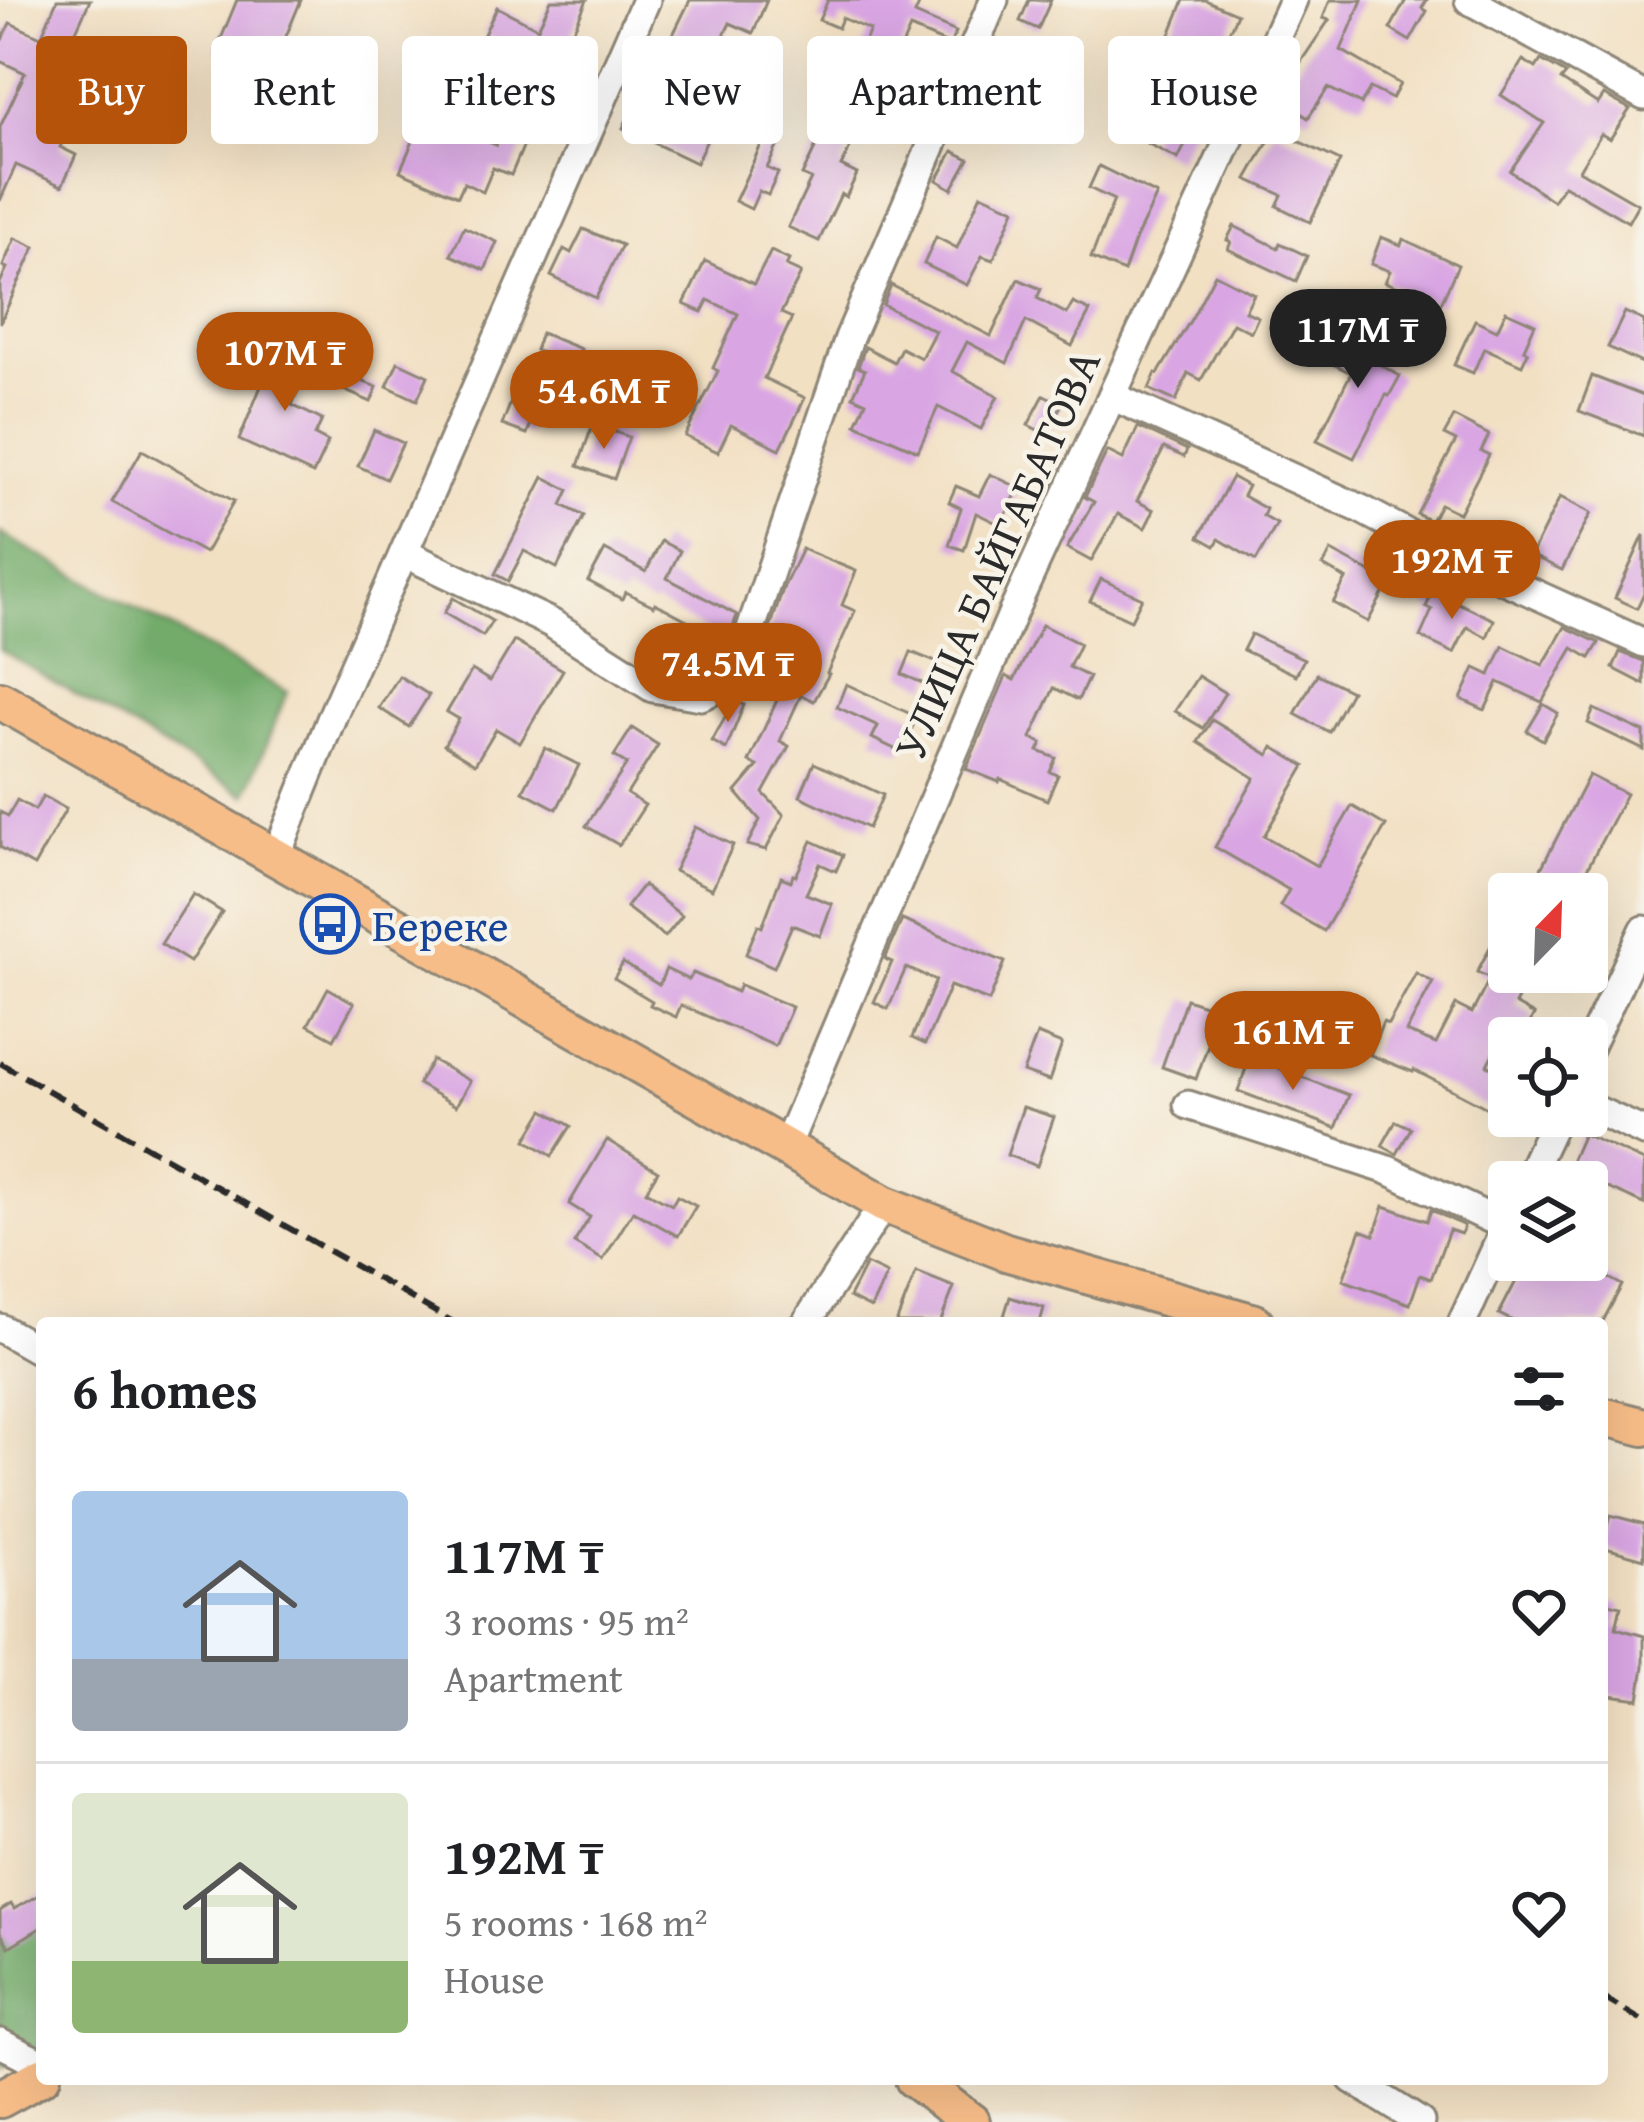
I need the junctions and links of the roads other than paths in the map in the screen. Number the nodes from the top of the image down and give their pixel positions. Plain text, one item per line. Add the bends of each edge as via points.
1 (646, 0) edge
2 (994, 0) edge
3 (1293, 0) edge
4 (1469, 0) edge
5 (1644, 96) edge
6 (1112, 396) junction
7 (404, 553) junction
8 (1644, 644) edge
9 (0, 700) edge
10 (275, 859) junction
11 (1644, 930) edge
12 (1603, 1017) edge
13 (1188, 1105) dead end
14 (1608, 1116) edge
15 (1644, 1132) edge
16 (786, 1147) junction
17 (884, 1204) junction
18 (1488, 1214) edge
19 (1488, 1266) edge
20 (810, 1317) edge
21 (1234, 1317) edge
22 (1465, 1317) edge
23 (0, 1328) edge
24 (36, 1349) edge
25 (1608, 1418) edge
26 (1644, 1427) edge
27 (0, 2043) edge
28 (36, 2061) edge
29 (36, 2079) edge
30 (922, 2085) edge
31 (1361, 2085) edge
32 (0, 2099) edge
33 (971, 2122) edge
34 (1420, 2122) edge

1 - 7 street
2 - 7 street via 849,338 733,682 700,696 653,688 551,623
3 - 6 street, УЛИЦА БАЙГАБАТОВА
4 - 5 street
6 - 8 street
6 - 16 street, УЛИЦА БАЙГАБАТОВА
7 - 10 street
9 - 10 main road
10 - 16 main road
11 - 12 street
13 - 18 street via 1388,1170
14 - 15 street
16 - 17 main road
17 - 20 street
17 - 21 main road via 1006,1252
19 - 22 street
23 - 24 street
25 - 26 main road
27 - 28 street
29 - 32 main road
30 - 33 main road
31 - 34 street

